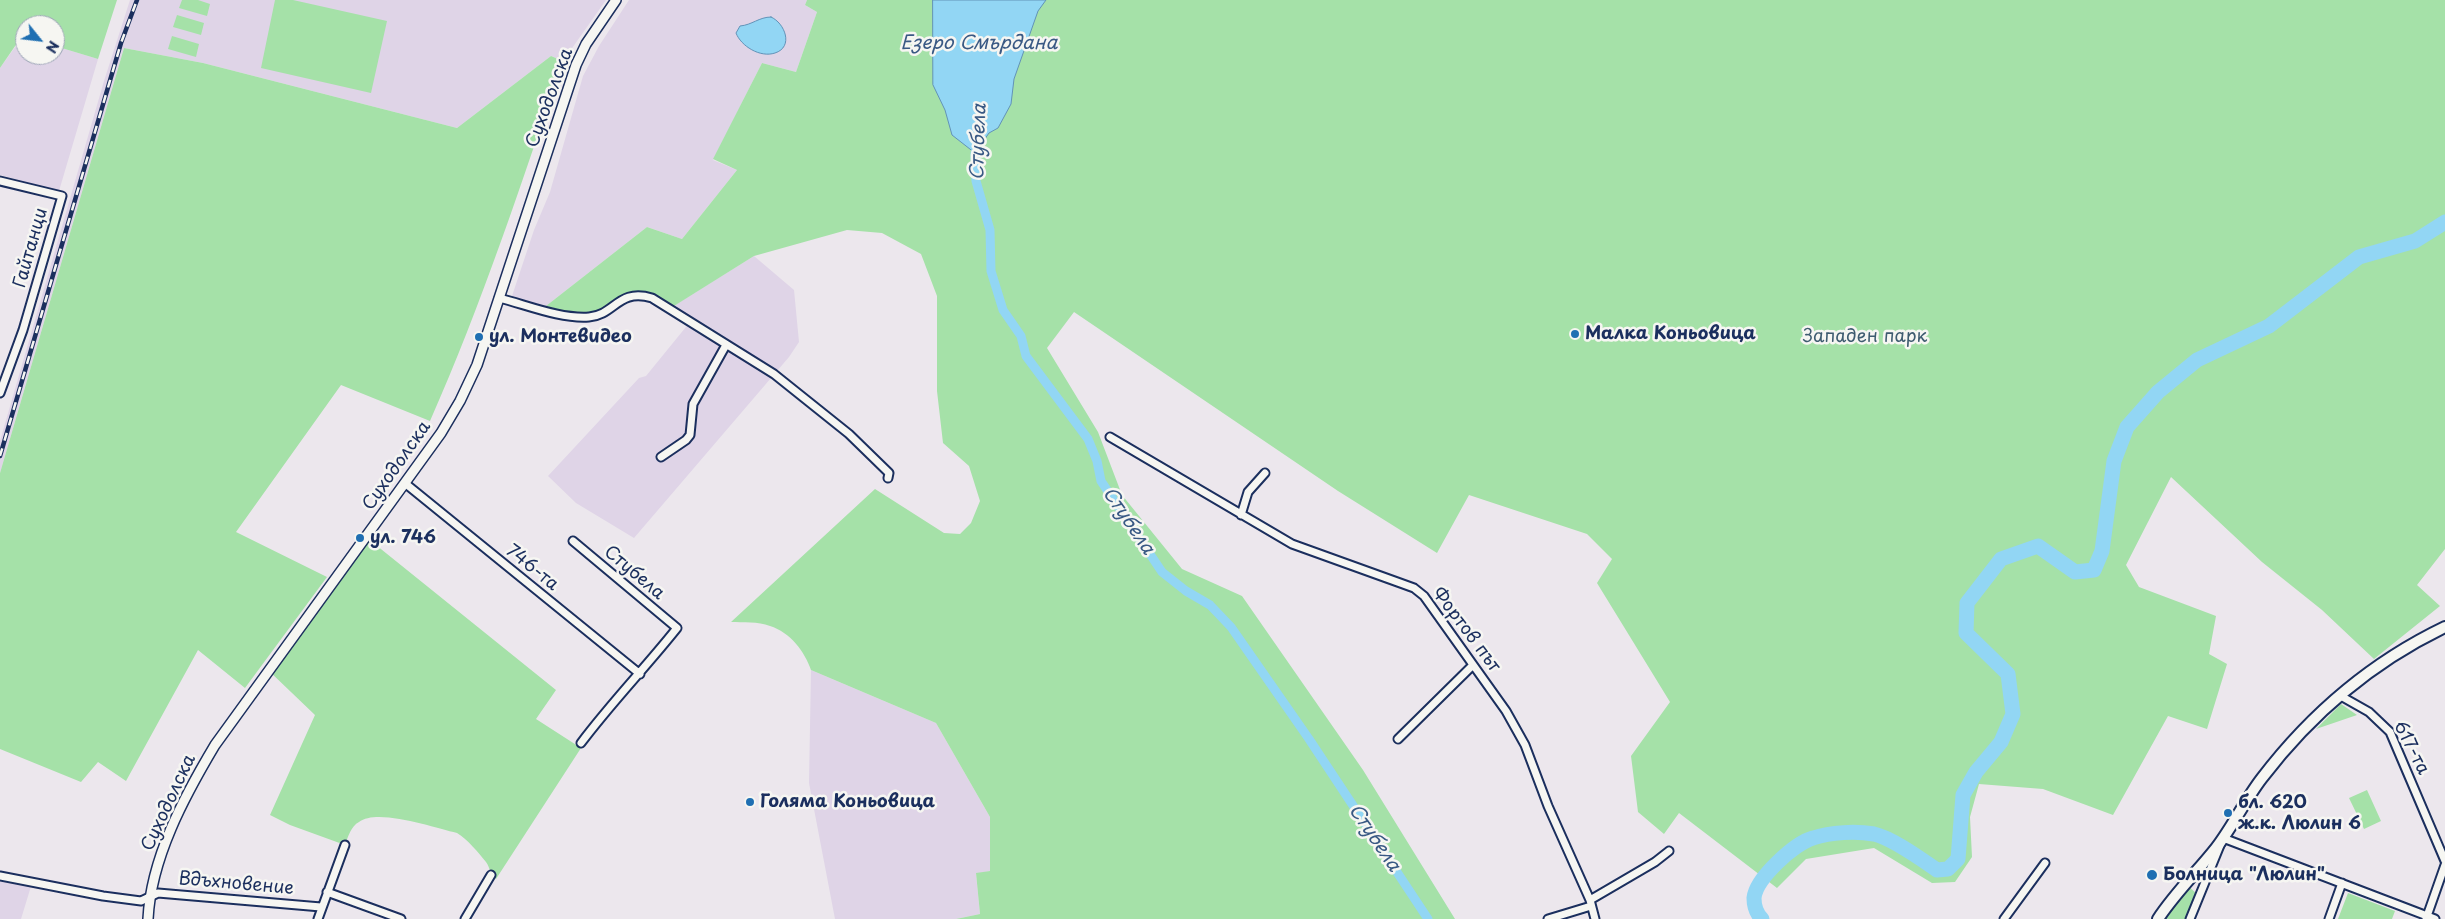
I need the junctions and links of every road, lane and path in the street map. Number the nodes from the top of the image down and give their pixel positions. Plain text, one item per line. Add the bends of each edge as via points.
1 (616, 0) edge
2 (0, 181) edge
3 (499, 298) junction
4 (726, 346) junction
5 (0, 394) edge
6 (1110, 437) dead end
7 (661, 457) dead end
8 (1264, 473) dead end
9 (888, 478) dead end
10 (406, 484) junction
11 (1241, 515) junction
12 (572, 540) dead end
13 (2445, 627) edge
14 (1473, 665) junction
15 (640, 674) junction
16 (2339, 695) junction
17 (1398, 739) dead end
18 (581, 743) dead end
19 (2223, 838) junction
20 (345, 845) dead end
21 (1669, 851) dead end
22 (2445, 861) edge
23 (2046, 863) dead end
24 (2445, 865) edge
25 (490, 875) dead end
26 (0, 876) edge
27 (2342, 883) junction
28 (327, 892) junction
29 (149, 897) junction
30 (1591, 903) junction
31 (321, 907) junction
32 (2426, 918) edge
33 (148, 919) edge
34 (318, 919) edge
35 (401, 919) edge
36 (464, 919) edge
37 (1548, 919) edge
38 (1595, 919) edge
39 (2004, 919) edge
40 (2158, 919) edge
41 (2190, 919) edge
42 (2329, 919) edge
43 (2435, 919) edge

1 - 3 street, Суходолска via 576,65
2 - 5 street, Гайтанци via 62,196 23,330
3 - 4 street via 568,316 589,317 627,296 642,295 665,305
3 - 10 street, Суходолска via 477,365 460,401
4 - 7 street via 693,404 690,435
4 - 9 street via 774,374 849,434 889,473
6 - 11 street, Фортов път
8 - 11 street via 1248,492
10 - 15 street, 746-та
10 - 29 street, Суходолска via 215,745 193,782 176,821
11 - 14 street, Фортов път via 1292,544 1414,588 1424,596
12 - 15 street, Стубела via 677,628
13 - 16 main road via 2383,662
14 - 17 street
14 - 30 street, Фортов път via 1506,711 1525,745
15 - 18 street via 611,704
16 - 19 main road via 2266,774
16 - 22 street, 617-та via 2369,712 2390,732
19 - 27 street
19 - 40 main road
19 - 41 street
20 - 28 street
21 - 30 street
23 - 39 street
24 - 32 street
25 - 36 street
26 - 29 street, Вдъхновение via 103,896 141,901
27 - 32 street
27 - 42 street
28 - 31 street
28 - 35 street
29 - 31 street, Вдъхновение via 158,893
29 - 33 street, Суходолска
30 - 37 street
30 - 38 street, Фортов път
31 - 34 street
32 - 43 street

